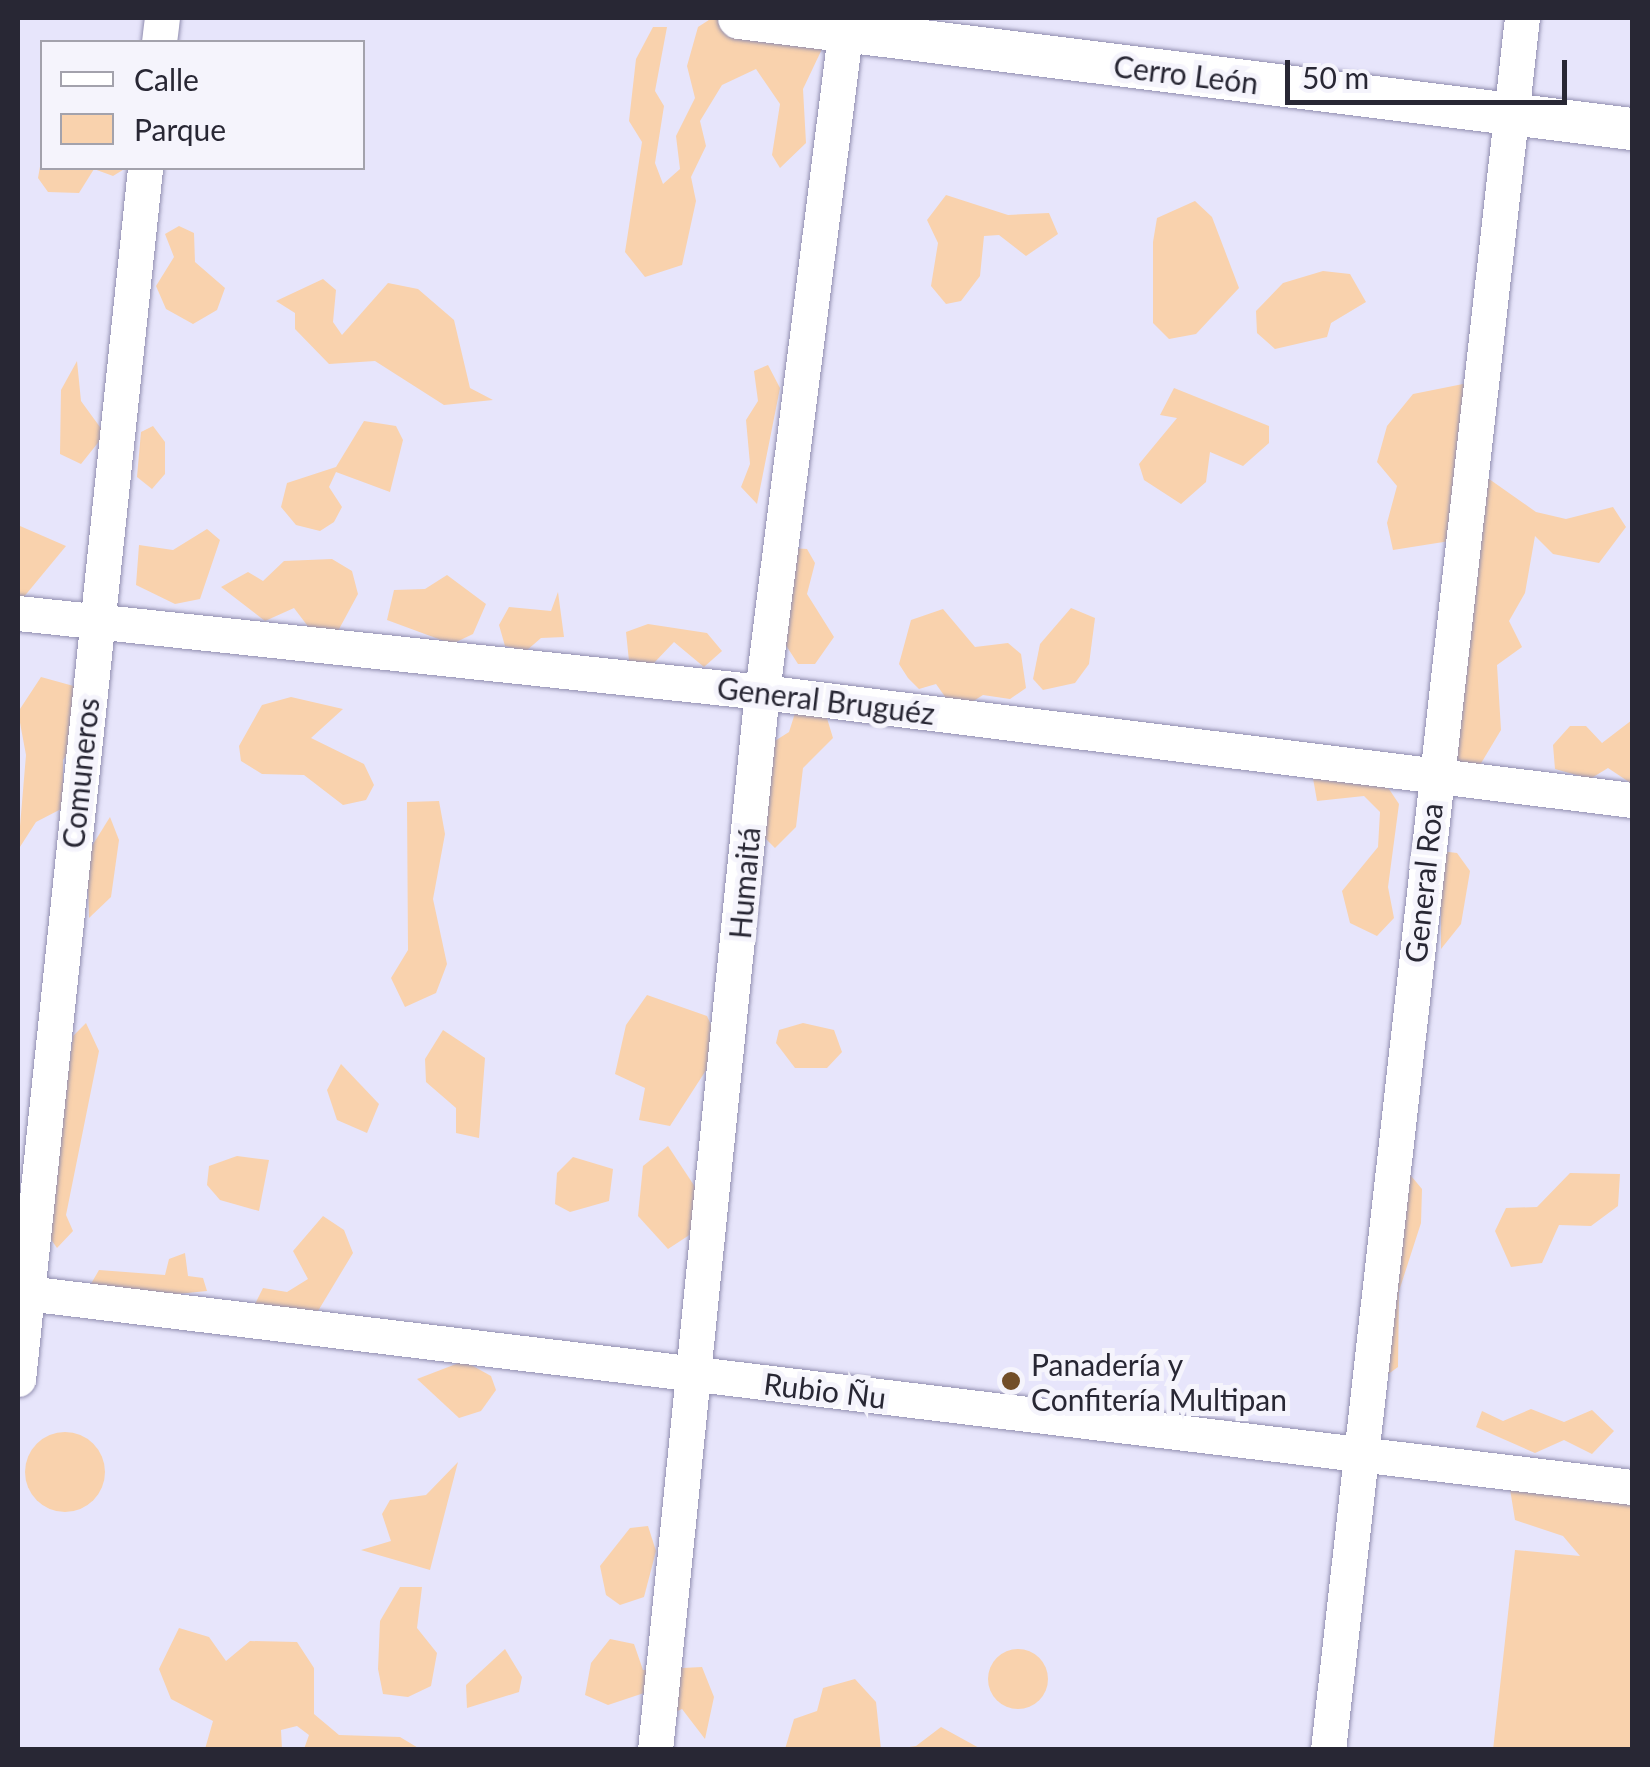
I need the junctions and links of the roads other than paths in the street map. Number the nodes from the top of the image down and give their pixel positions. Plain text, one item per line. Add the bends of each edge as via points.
1 (739, 18) edge
2 (1522, 18) edge
3 (846, 24) edge
4 (1511, 115) junction
5 (1632, 129) edge
6 (145, 170) edge
7 (18, 613) edge
8 (96, 625) junction
9 (762, 692) junction
10 (1435, 777) junction
11 (1632, 800) edge
12 (22, 1292) edge
13 (699, 1374) junction
14 (18, 1379) edge
15 (1360, 1454) junction
16 (1632, 1487) edge
17 (655, 1750) edge
18 (1328, 1750) edge

1 - 3 street, Cerro León
2 - 4 street, General Roa
3 - 4 street, Cerro León
3 - 9 street, Humaitá
4 - 5 street, Cerro León
4 - 10 street, General Roa
6 - 8 street, Comuneros
7 - 8 street, General Bruguéz
8 - 9 street, General Bruguéz
8 - 12 street, Comuneros
9 - 10 street, General Bruguéz
9 - 13 street, Humaitá
10 - 11 street, General Bruguéz
10 - 15 street, General Roa
12 - 13 street, Rubio Ñu
12 - 14 street, Comuneros
13 - 15 street, Rubio Ñu
13 - 17 street, Humaitá
15 - 16 street, Rubio Ñu
15 - 18 street, General Roa

